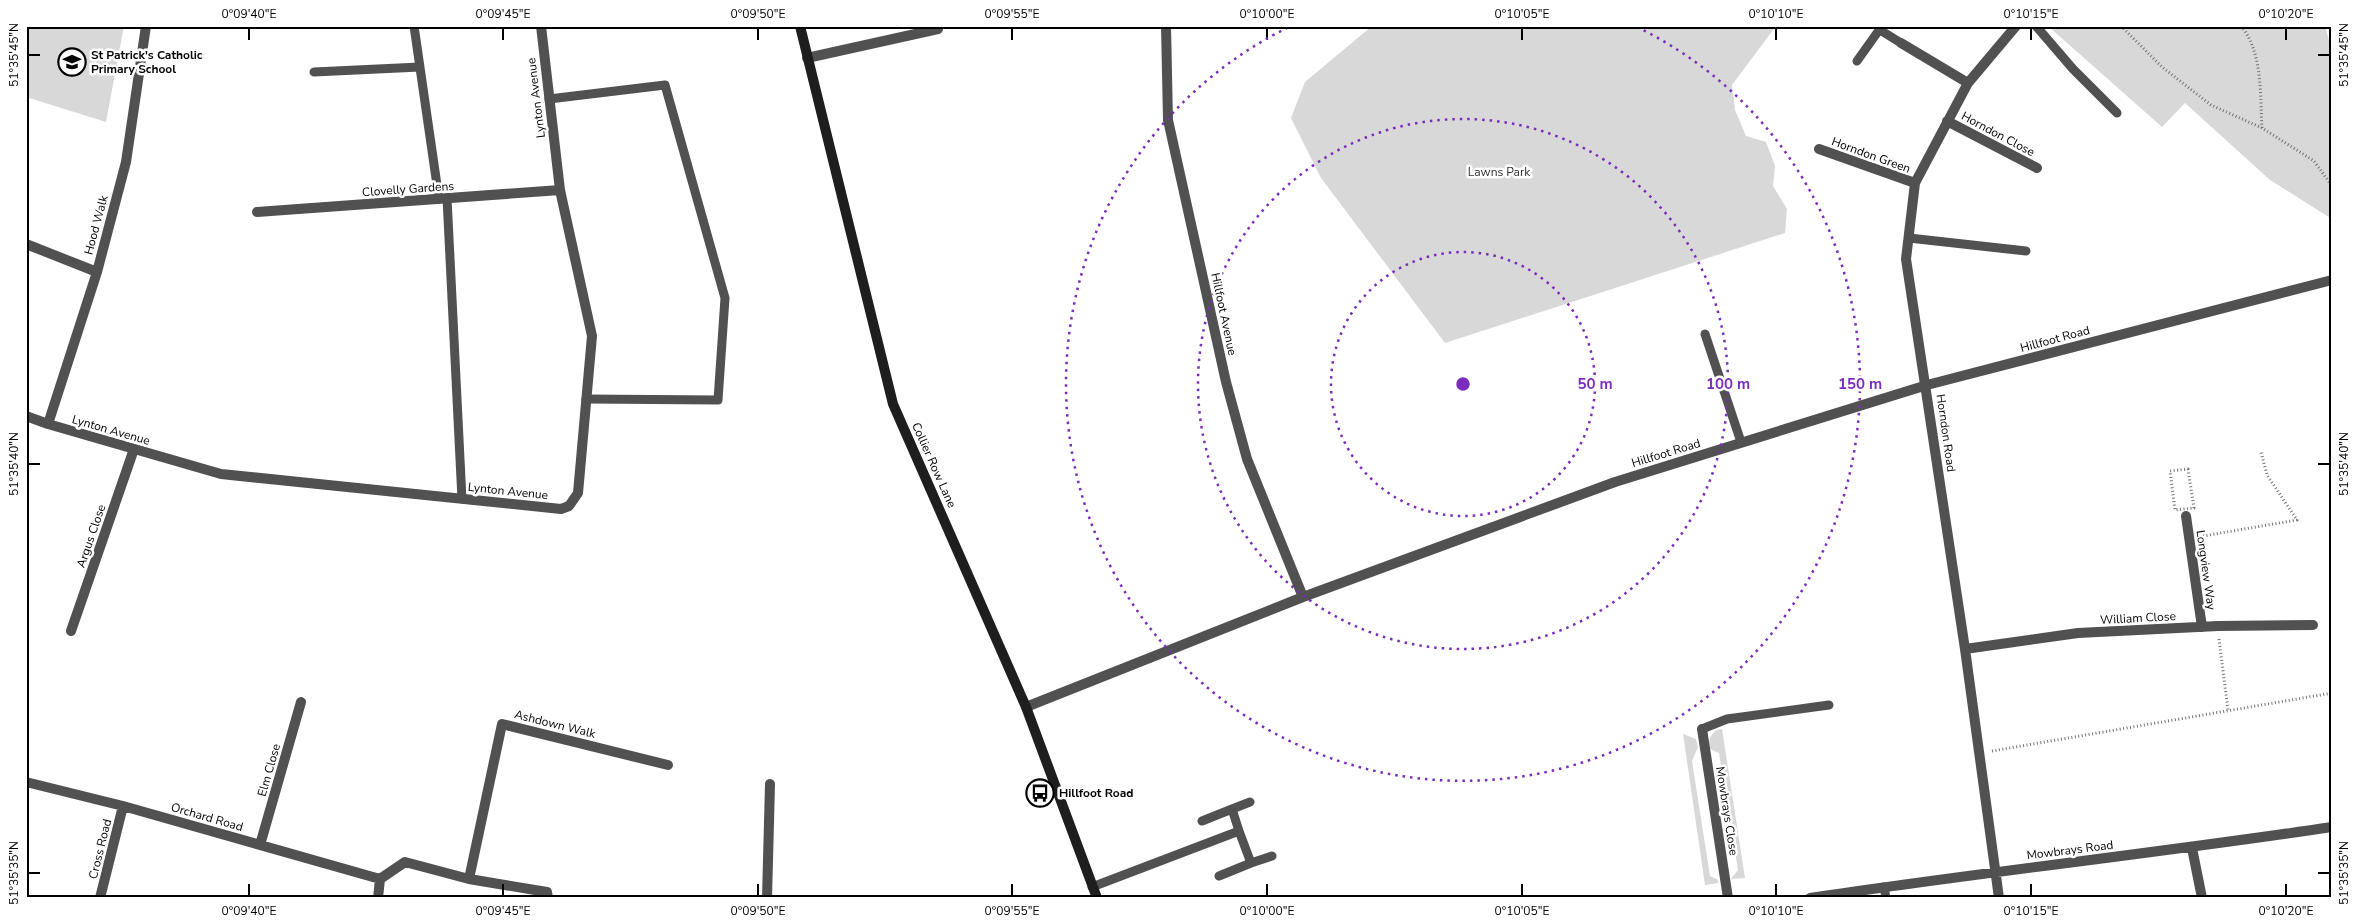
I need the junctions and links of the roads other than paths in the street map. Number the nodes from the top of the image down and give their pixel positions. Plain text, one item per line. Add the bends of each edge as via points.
1 (146, 26) edge
2 (414, 26) edge
3 (540, 26) edge
4 (800, 26) edge
5 (1166, 26) edge
6 (2016, 26) edge
7 (2036, 26) edge
8 (1881, 28) edge
9 (938, 30) dead end
10 (1900, 43) joint
11 (807, 58) junction
12 (1857, 61) dead end
13 (420, 67) junction
14 (314, 72) dead end
15 (1968, 83) junction
16 (549, 99) junction
17 (2117, 113) dead end
18 (1947, 121) junction
19 (1819, 149) dead end
20 (2037, 168) dead end
21 (1915, 183) junction
22 (560, 190) junction
23 (443, 198) junction
24 (257, 212) dead end
25 (1909, 238) junction
26 (26, 244) edge
27 (2026, 251) dead end
28 (97, 272) junction
29 (2332, 280) edge
30 (1705, 334) dead end
31 (1927, 385) junction
32 (586, 400) junction
33 (26, 416) edge
34 (48, 424) junction
35 (1741, 442) junction
36 (134, 449) junction
37 (462, 499) junction
38 (2185, 513) road end
39 (1303, 597) junction
40 (2313, 625) dead end
41 (2202, 627) junction
42 (71, 631) dead end
43 (1965, 649) junction
44 (301, 702) dead end
45 (1829, 705) dead end
46 (1026, 707) junction
47 (1702, 728) joint
48 (668, 765) dead end
49 (26, 782) edge
50 (770, 784) dead end
51 (1250, 802) dead end
52 (123, 806) junction
53 (1232, 809) junction
54 (1202, 821) dead end
55 (2332, 827) edge
56 (1239, 831) junction
57 (260, 845) junction
58 (2192, 848) junction
59 (1272, 856) dead end
60 (1251, 863) junction
61 (1995, 872) junction
62 (1219, 876) dead end
63 (380, 879) junction
64 (470, 879) junction
65 (1092, 887) junction
66 (1884, 887) junction
67 (100, 898) edge
68 (378, 898) edge
69 (548, 898) edge
70 (767, 898) edge
71 (1097, 898) edge
72 (1728, 898) edge
73 (1810, 898) edge
74 (1886, 898) edge
75 (1999, 898) edge
76 (2202, 898) edge

1 - 28 street, Hood Walk via 126,162
2 - 13 lane
3 - 16 street, Lynton Avenue
4 - 11 main road, Collier Row Lane
5 - 39 street, Hillfoot Avenue via 1168,120 1226,382 1247,459
6 - 15 street, Horndon Road
7 - 17 lane
8 - 10 lane
8 - 12 lane
9 - 11 street
10 - 15 street
11 - 46 main road, Collier Row Lane via 893,404
13 - 14 lane
13 - 23 lane
15 - 18 street, Horndon Road
16 - 22 street, Lynton Avenue
16 - 32 lane via 665,85 725,298 718,400
18 - 20 street, Horndon Close
18 - 21 street, Horndon Road
19 - 21 street, Horndon Green
21 - 25 street, Horndon Road
22 - 23 street, Clovelly Gardens
22 - 32 street, Lynton Avenue via 592,336
23 - 24 street, Clovelly Gardens
23 - 37 lane
25 - 27 lane
25 - 31 street, Horndon Road via 1906,259
26 - 28 street
28 - 34 street, Hood Walk
29 - 31 street, Hillfoot Road
30 - 35 lane
31 - 35 street, Hillfoot Road
31 - 43 street, Horndon Road
32 - 37 street, Lynton Avenue via 578,493 569,506 561,509
33 - 34 street, Lynton Avenue
34 - 36 street, Lynton Avenue
35 - 39 street, Hillfoot Road via 1615,482
36 - 37 street, Lynton Avenue via 221,474
36 - 42 street, Argus Close
38 - 41 street, Longview Way
39 - 46 street, Hillfoot Road
40 - 41 street, William Close
41 - 43 street, William Close via 2078,633
43 - 61 street, Horndon Road
44 - 57 street, Elm Close
45 - 47 lane via 1728,719
46 - 65 main road, Collier Row Lane
47 - 72 street, Mowbrays Close
48 - 64 street, Ashdown Walk via 502,724
49 - 52 street, Orchard Road
50 - 70 street
51 - 53 lane
52 - 57 street, Orchard Road
52 - 67 street, Cross Road
53 - 54 lane
53 - 56 lane
55 - 58 street, Mowbrays Road
56 - 60 lane
56 - 65 lane
57 - 63 street, Orchard Road
58 - 61 street, Mowbrays Road
58 - 76 street
59 - 60 lane
60 - 62 lane
61 - 66 street, Mowbrays Road
61 - 75 street, Horndon Road
63 - 64 street via 405,862
63 - 68 street
64 - 69 street via 547,892
65 - 71 main road, Collier Row Lane
66 - 73 street, Mowbrays Road
66 - 74 lane

